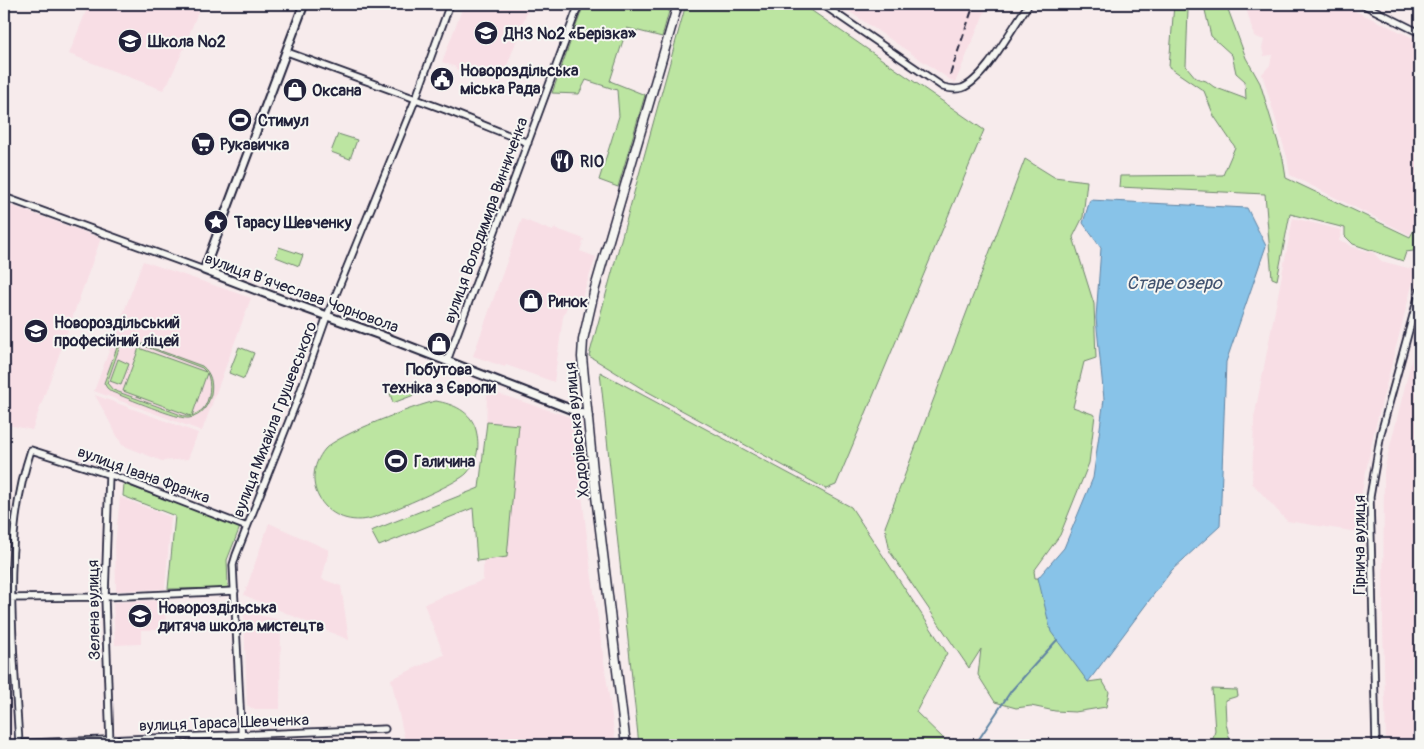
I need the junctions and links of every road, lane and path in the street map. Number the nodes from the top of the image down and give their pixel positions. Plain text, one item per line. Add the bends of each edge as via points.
1 (304, 4) edge
2 (450, 4) edge
3 (580, 4) edge
4 (678, 4) edge
5 (822, 4) edge
6 (1029, 4) edge
7 (1362, 4) edge
8 (1420, 33) edge
9 (287, 52) junction
10 (416, 98) junction
11 (528, 143) junction
12 (4, 197) edge
13 (204, 270) junction
14 (1420, 290) edge
15 (327, 316) junction
16 (447, 361) junction
17 (588, 416) junction
18 (109, 474) junction
19 (247, 527) junction
20 (235, 591) junction
21 (106, 597) junction
22 (4, 598) edge
23 (12, 598) junction
24 (386, 729) dead end
25 (242, 736) junction
26 (110, 742) edge
27 (4, 744) edge
28 (19, 744) junction
29 (242, 745) edge
30 (626, 745) edge
31 (1376, 745) edge

1 - 9 street
2 - 10 street, вулиця Михайла Грушевського
3 - 11 street, вулиця Володимира Винниченка
4 - 17 main road, Ходорівська вулиця via 598,278 584,340 582,357
5 - 6 street via 944,87 954,90 971,83 990,64
7 - 8 street
9 - 10 street
9 - 13 street
10 - 11 street
10 - 15 street, вулиця Михайла Грушевського
11 - 16 street, вулиця Володимира Винниченка
12 - 13 street, вулиця Вʼячеслава Чорновола
13 - 15 street, вулиця Вʼячеслава Чорновола
14 - 31 street, Гірнича вулиця via 1381,433 1370,498
15 - 16 street, вулиця Вʼячеслава Чорновола
15 - 19 street, вулиця Михайла Грушевського
16 - 17 street, вулиця Вʼячеслава Чорновола
17 - 30 main road, Ходорівська вулиця
18 - 19 street, вулиця Івана Франка
18 - 21 street, Зелена вулиця
18 - 23 street, вулиця Івана Франка via 31,450 24,471 13,540
19 - 20 street, вулиця Михайла Грушевського via 233,565
20 - 21 street
20 - 25 street, вулиця Михайла Грушевського
21 - 23 street
21 - 26 street, Зелена вулиця
22 - 23 street
23 - 28 street
24 - 25 street, вулиця Тараса Шевченка
25 - 26 street, вулиця Тараса Шевченка
25 - 29 street, вулиця Михайла Грушевського
26 - 28 street, вулиця Тараса Шевченка
27 - 28 street, вулиця Тараса Шевченка

